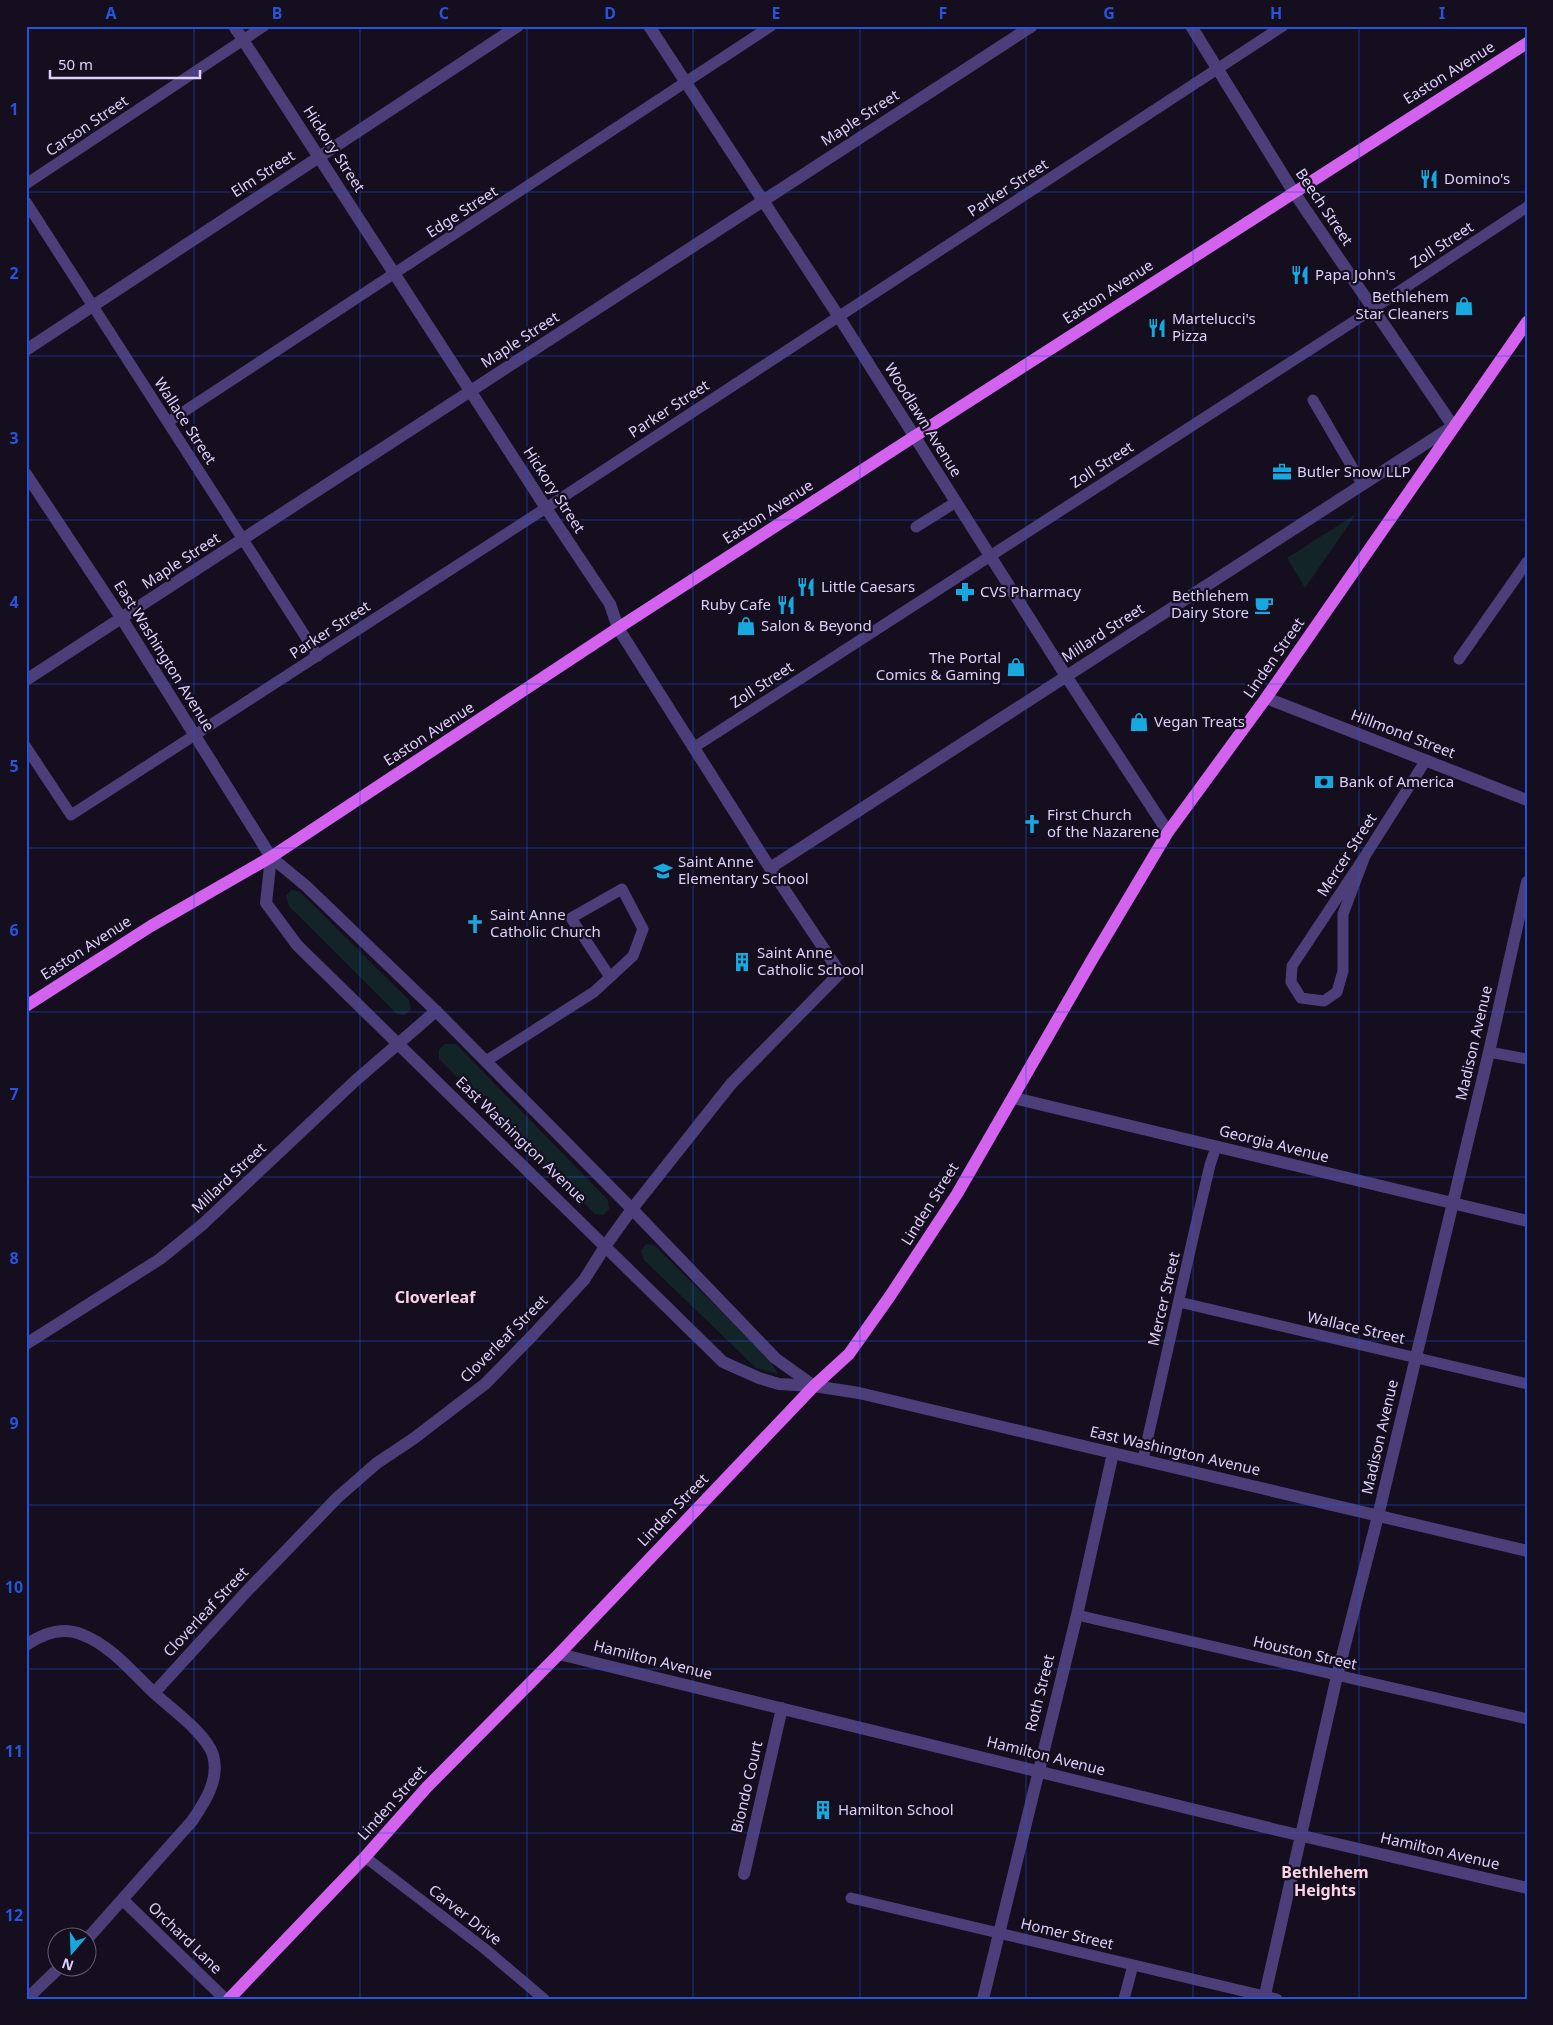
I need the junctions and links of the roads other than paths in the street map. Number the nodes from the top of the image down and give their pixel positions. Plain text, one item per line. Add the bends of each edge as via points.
1 (234, 26) edge
2 (264, 26) edge
3 (518, 26) edge
4 (649, 26) edge
5 (771, 26) edge
6 (1032, 26) edge
7 (1191, 26) edge
8 (1283, 26) edge
9 (243, 40) junction
10 (1527, 43) edge
11 (1218, 68) junction
12 (685, 84) junction
13 (320, 156) junction
14 (26, 184) edge
15 (1293, 191) junction
16 (762, 200) junction
17 (26, 202) edge
18 (1527, 207) edge
19 (395, 274) junction
20 (94, 306) junction
21 (1374, 308) junction
22 (839, 316) junction
23 (1527, 322) edge
24 (26, 350) edge
25 (471, 391) junction
26 (1313, 400) dead end
27 (168, 422) junction
28 (1453, 426) junction
29 (914, 436) junction
30 (26, 474) edge
31 (1362, 484) junction
32 (956, 502) junction
33 (546, 508) junction
34 (916, 527) dead end
35 (244, 540) junction
36 (990, 555) junction
37 (1527, 562) edge
38 (122, 618) junction
39 (618, 628) junction
40 (318, 656) junction
41 (1459, 659) dead end
42 (1066, 676) junction
43 (26, 680) edge
44 (1266, 698) junction
45 (194, 734) junction
46 (26, 747) edge
47 (693, 748) junction
48 (1426, 760) junction
49 (1527, 800) edge
50 (1168, 832) junction
51 (1365, 856) junction
52 (271, 857) junction
53 (770, 868) junction
54 (1527, 882) edge
55 (840, 974) joint
56 (610, 977) junction
57 (26, 1006) edge
58 (436, 1011) junction
59 (399, 1043) junction
60 (1489, 1052) junction
61 (1527, 1060) edge
62 (486, 1061) junction
63 (1014, 1098) junction
64 (1216, 1147) junction
65 (1452, 1204) junction
66 (632, 1209) junction
67 (1527, 1221) edge
68 (606, 1245) junction
69 (1179, 1302) junction
70 (26, 1344) edge
71 (1415, 1358) junction
72 (1527, 1384) edge
73 (814, 1386) junction
74 (1113, 1453) junction
75 (1142, 1459) junction
76 (1378, 1516) junction
77 (1527, 1551) edge
78 (1077, 1615) junction
79 (26, 1645) edge
80 (558, 1654) junction
81 (1338, 1676) junction
82 (154, 1693) junction
83 (782, 1708) junction
84 (1527, 1719) edge
85 (1038, 1771) junction
86 (1301, 1836) junction
87 (366, 1857) junction
88 (744, 1874) dead end
89 (1527, 1888) edge
90 (850, 1898) dead end
91 (123, 1900) junction
92 (97, 1928) edge
93 (998, 1933) junction
94 (1133, 1964) junction
95 (49, 1978) edge
96 (26, 1997) edge
97 (1268, 1998) edge
98 (225, 1999) edge
99 (229, 1999) edge
100 (544, 1999) edge
101 (983, 1999) edge
102 (1124, 1999) edge

1 - 9 street, Hickory Street
2 - 9 lane, Carson Street
3 - 13 street, Elm Street
4 - 12 street, Woodlawn Avenue
5 - 12 lane, Edge Street
6 - 16 street, Maple Street
7 - 11 street, Beech Street
8 - 11 lane, Parker Street
9 - 13 street, Hickory Street
9 - 14 lane, Carson Street
10 - 15 main road, Easton Avenue
11 - 15 street, Beech Street
11 - 22 lane, Parker Street
12 - 16 street, Woodlawn Avenue
12 - 19 lane, Edge Street
13 - 19 street, Hickory Street
13 - 20 street, Elm Street
15 - 21 street, Beech Street
15 - 29 main road, Easton Avenue
16 - 22 street, Woodlawn Avenue
16 - 25 street, Maple Street
17 - 20 lane, Wallace Street
18 - 21 lane, Zoll Street
19 - 25 street, Hickory Street
19 - 27 lane, Edge Street
20 - 24 street, Elm Street
20 - 27 lane, Wallace Street
21 - 28 street, Beech Street
21 - 36 lane, Zoll Street
22 - 29 street, Woodlawn Avenue
22 - 33 lane, Parker Street
23 - 28 main road, Linden Street
25 - 33 street, Hickory Street
25 - 35 street, Maple Street
26 - 31 lane
27 - 35 lane, Wallace Street
28 - 31 street, Millard Street
28 - 44 main road, Linden Street
29 - 32 street, Woodlawn Avenue
29 - 39 main road, Easton Avenue
30 - 38 street, East Washington Avenue
31 - 42 street, Millard Street
32 - 34 lane
32 - 36 street, Woodlawn Avenue
33 - 39 street, Hickory Street via 610,604
33 - 40 lane, Parker Street
35 - 38 street, Maple Street
35 - 40 lane, Wallace Street
36 - 42 street, Woodlawn Avenue
36 - 47 lane, Zoll Street
37 - 41 lane
38 - 43 street, Maple Street
38 - 45 street, East Washington Avenue
39 - 47 street, Hickory Street
39 - 52 main road, Easton Avenue
40 - 45 lane, Parker Street
42 - 50 street, Woodlawn Avenue
42 - 53 street, Millard Street
44 - 48 street, Hillmond Street
44 - 50 main road, Linden Street
45 - 46 lane, Parker Street via 71,815
45 - 52 street, East Washington Avenue
47 - 53 street, Hickory Street
48 - 49 street, Hillmond Street
48 - 51 lane, Mercer Street
50 - 63 main road, Linden Street
51 - 51 lane, Mercer Street via 1343,914 1343,971 1338,992 1324,1001 1301,998 1291,982 1292,966
52 - 57 main road, Easton Avenue via 151,926
52 - 58 street, East Washington Avenue via 306,886
52 - 59 street, East Washington Avenue via 266,903 297,946
53 - 55 street, Hickory Street
54 - 60 street, Madison Avenue
55 - 66 street, Cloverleaf Street via 730,1084
56 - 56 lane via 633,956 643,929 622,889 571,918
56 - 62 lane via 594,992
58 - 59 street, Millard Street
58 - 62 street, East Washington Avenue
59 - 68 street, East Washington Avenue
59 - 70 street, Millard Street via 203,1224 160,1259
60 - 61 lane
60 - 65 street, Madison Avenue
62 - 66 street, East Washington Avenue
63 - 64 street, Georgia Avenue
63 - 73 main road, Linden Street via 957,1194 890,1296 849,1354
64 - 65 street, Georgia Avenue
64 - 69 lane, Mercer Street
65 - 67 street, Georgia Avenue
65 - 71 street, Madison Avenue
66 - 68 street, Cloverleaf Street
66 - 73 street, East Washington Avenue via 774,1358
68 - 73 street, East Washington Avenue via 723,1362 772,1382
68 - 82 street, Cloverleaf Street via 584,1280 485,1384 414,1439 377,1462 338,1497
69 - 71 lane, Wallace Street
69 - 75 lane, Mercer Street
71 - 72 lane, Wallace Street
71 - 76 street, Madison Avenue
73 - 74 street, East Washington Avenue via 859,1393
73 - 80 main road, Linden Street
74 - 75 street, East Washington Avenue
74 - 78 street, Roth Street
75 - 76 street, East Washington Avenue
76 - 77 street, East Washington Avenue
76 - 81 street, Madison Avenue
78 - 81 lane, Houston Street
78 - 85 street, Roth Street
79 - 82 street via 38,1636 53,1632 82,1634 108,1649
80 - 83 street, Hamilton Avenue
80 - 87 main road, Linden Street via 427,1787
81 - 84 lane, Houston Street
81 - 86 street, Madison Avenue
82 - 91 street via 207,1744 213,1754 213,1781 192,1822
83 - 85 street, Hamilton Avenue
83 - 88 street, Biondo Court
85 - 86 street, Hamilton Avenue
85 - 93 street, Roth Street
86 - 89 street, Hamilton Avenue
86 - 97 street, Madison Avenue
87 - 99 main road, Linden Street
87 - 100 lane, Carver Drive
90 - 93 lane, Homer Street
91 - 92 street
91 - 98 street, Orchard Lane
93 - 94 lane, Homer Street
93 - 101 street, Roth Street
94 - 97 lane, Homer Street
94 - 102 lane
95 - 96 street

